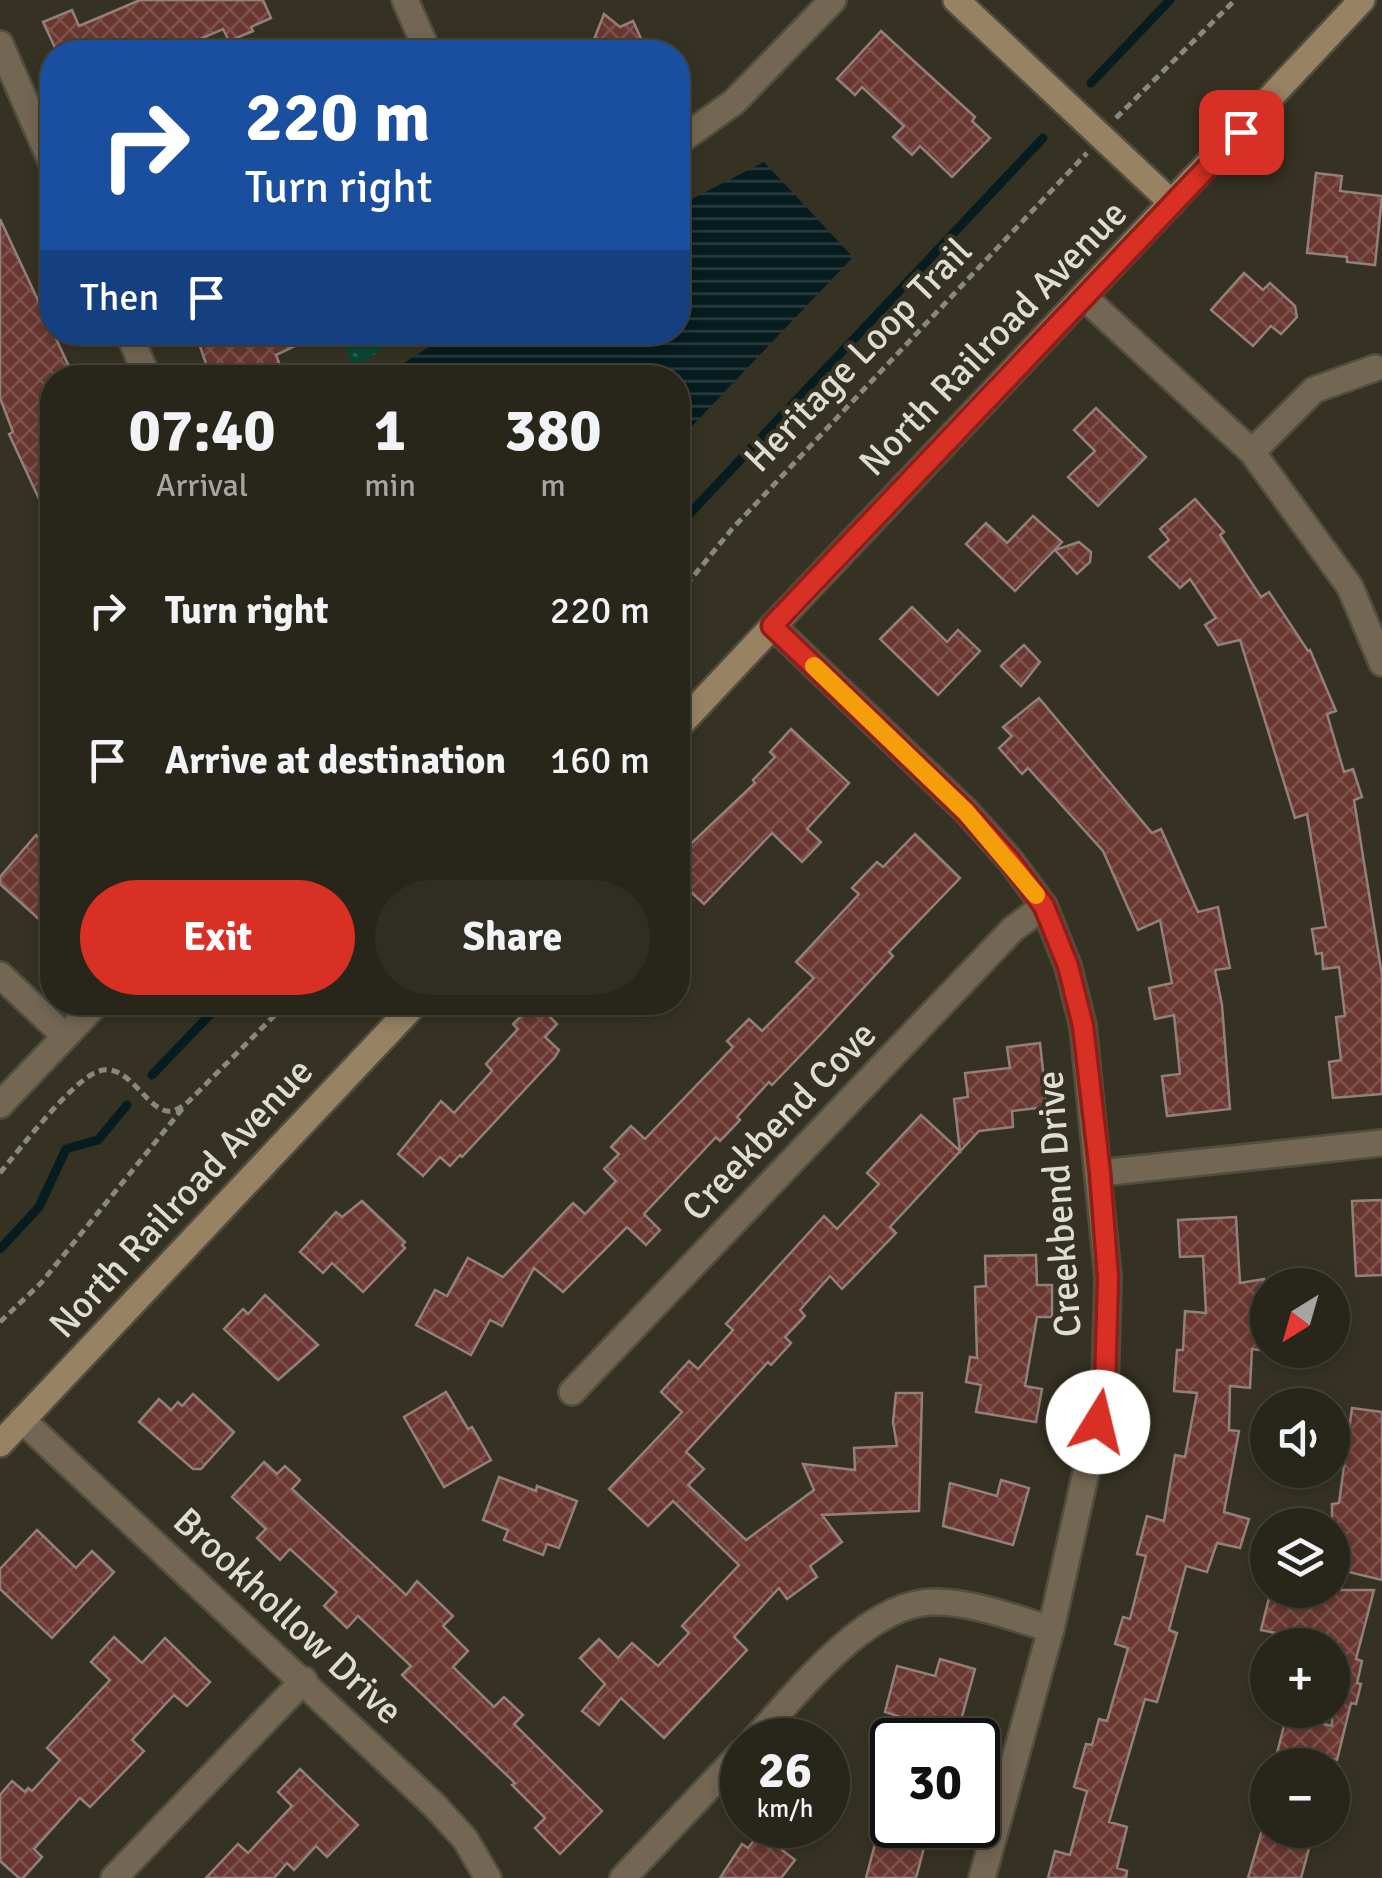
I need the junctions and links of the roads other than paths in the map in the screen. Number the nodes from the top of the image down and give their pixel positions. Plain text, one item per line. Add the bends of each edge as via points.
1 (405, 0) edge
2 (834, 0) edge
3 (956, 0) edge
4 (1362, 0) edge
5 (423, 40) edge
6 (0, 44) edge
7 (690, 133) edge
8 (40, 136) edge
9 (1172, 204) junction
10 (1084, 297) junction
11 (1375, 368) dead end
12 (1252, 452) junction
13 (772, 626) junction
14 (1382, 662) edge
15 (690, 714) edge
16 (1044, 906) junction
17 (0, 975) edge
18 (40, 1013) edge
19 (43, 1015) edge
20 (85, 1015) edge
21 (405, 1015) edge
22 (65, 1036) junction
23 (0, 1105) edge
24 (1382, 1143) edge
25 (1100, 1173) junction
26 (572, 1392) dead end
27 (22, 1420) junction
28 (0, 1444) edge
29 (1051, 1629) junction
30 (304, 1680) junction
31 (776, 1718) edge
32 (720, 1775) edge
33 (114, 1878) edge
34 (488, 1878) edge
35 (623, 1878) edge
36 (982, 1878) edge

1 - 5 street
2 - 7 street via 734,102
3 - 9 street
4 - 9 street, North Railroad Avenue
6 - 8 street
9 - 10 street, North Railroad Avenue
10 - 12 street
10 - 13 street, North Railroad Avenue
11 - 12 street via 1314,390
12 - 14 street via 1350,587
13 - 15 street, North Railroad Avenue
13 - 16 street, Creekbend Drive via 966,812
16 - 25 street, Creekbend Drive via 1083,1026
16 - 26 street, Creekbend Cove via 1013,929
17 - 18 street
19 - 22 street
20 - 22 street
21 - 27 street, North Railroad Avenue
22 - 23 street
24 - 25 street
25 - 29 street, Creekbend Drive via 1108,1278 1105,1387
27 - 28 street, North Railroad Avenue
27 - 30 street, Brookhollow Drive
29 - 31 street via 977,1608 908,1606 860,1632
29 - 36 street, Creekbend Drive
30 - 33 street
30 - 34 street, Brookhollow Drive via 434,1805
32 - 35 street

